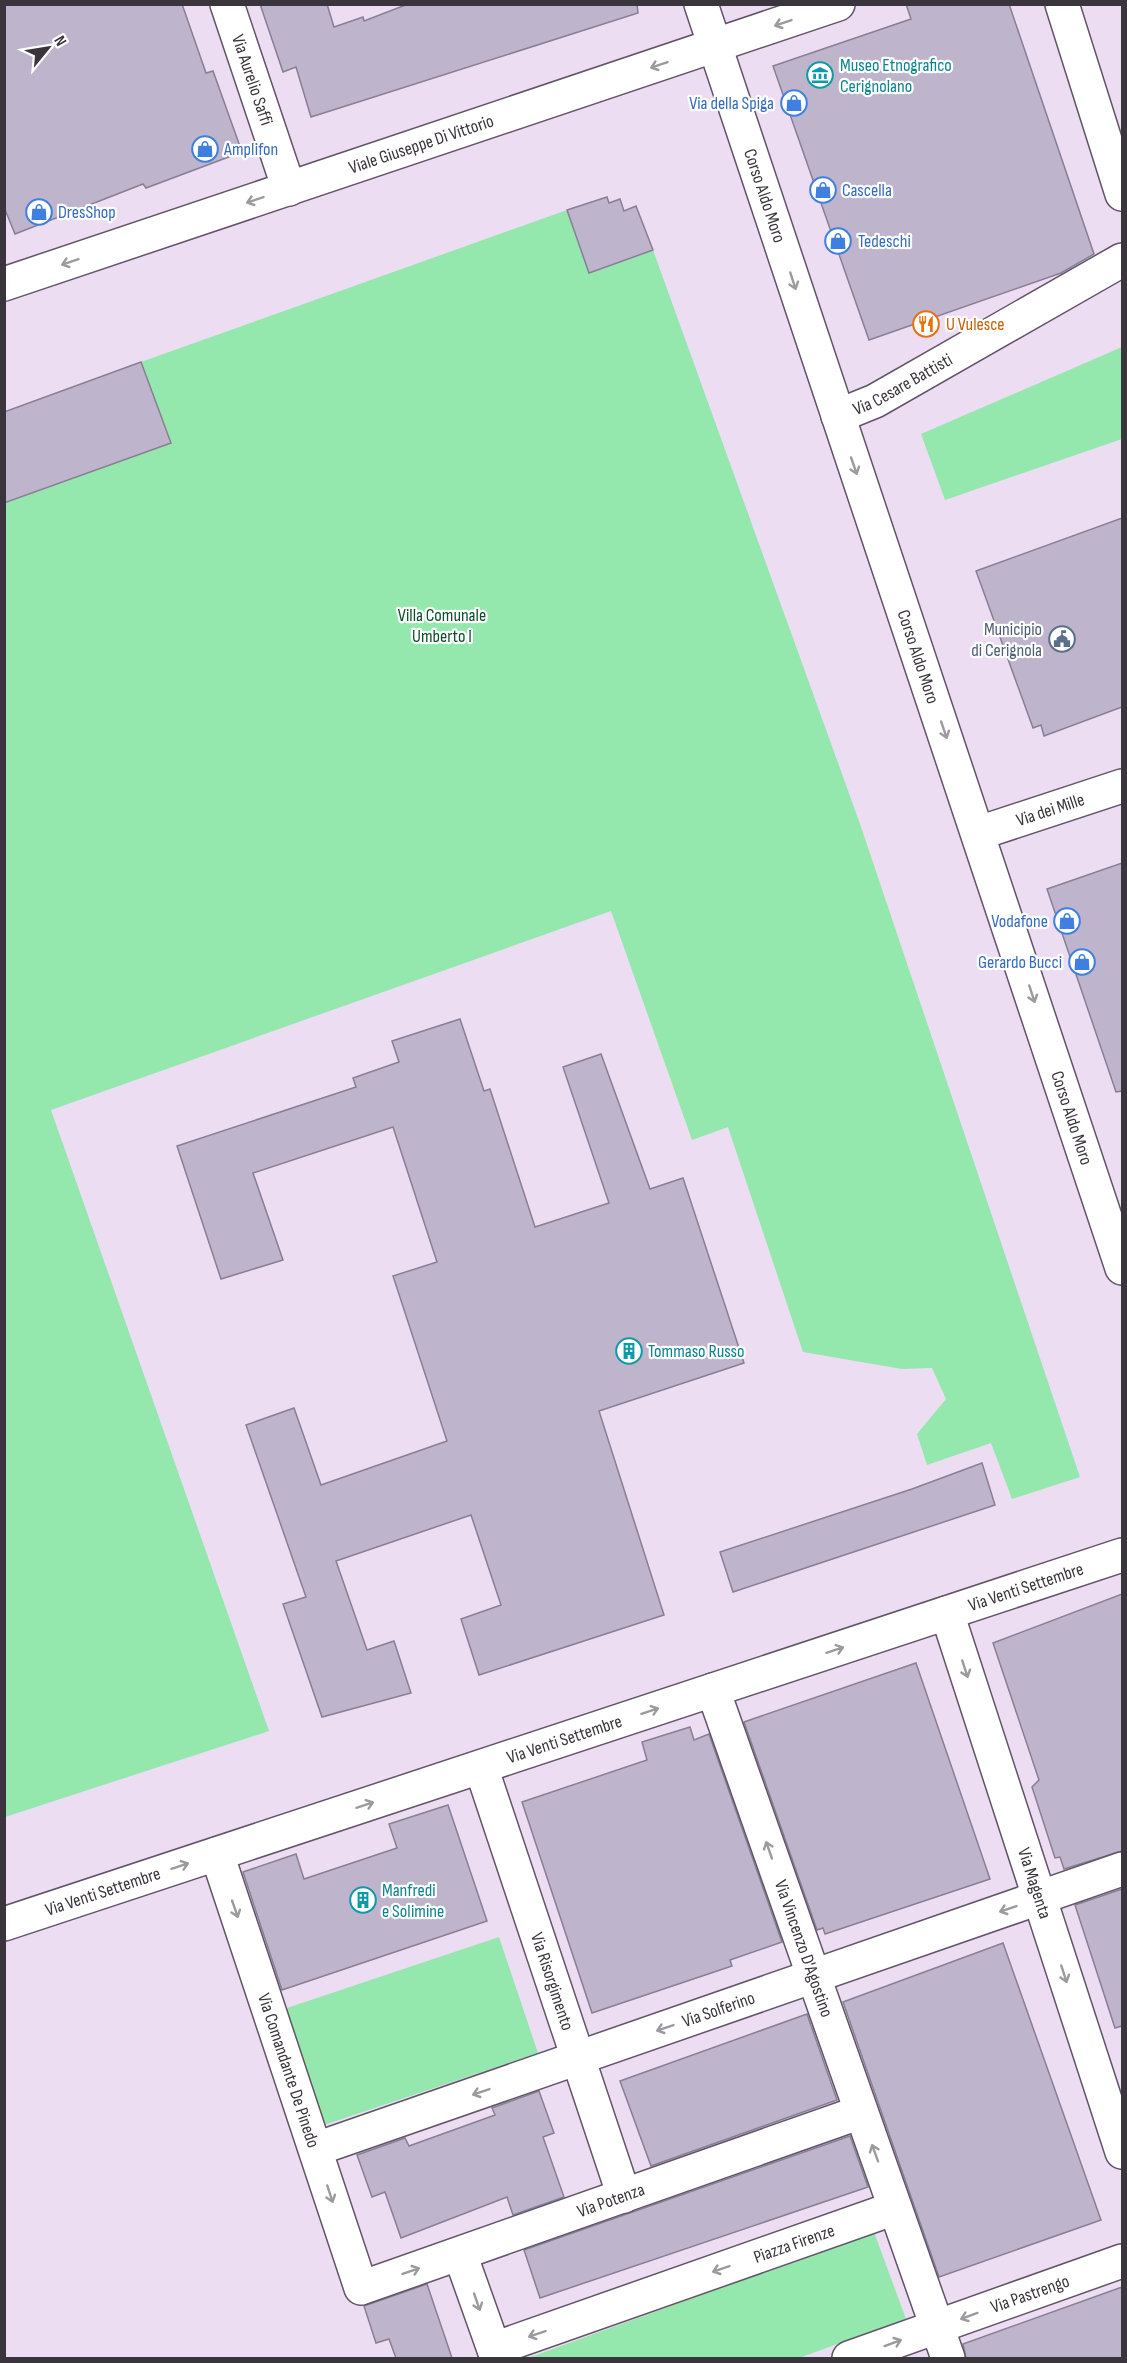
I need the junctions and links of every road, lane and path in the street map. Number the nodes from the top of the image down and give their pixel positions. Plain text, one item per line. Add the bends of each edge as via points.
1 (227, 4) edge
2 (701, 4) edge
3 (838, 4) edge
4 (1062, 4) edge
5 (715, 46) junction
6 (289, 189) junction
7 (1122, 194) edge
8 (1122, 260) edge
9 (4, 284) edge
10 (838, 416) junction
11 (1122, 786) edge
12 (979, 833) junction
13 (1122, 1268) edge
14 (1122, 1555) edge
15 (946, 1613) junction
16 (713, 1690) junction
17 (481, 1767) junction
18 (217, 1854) junction
19 (1122, 1869) edge
20 (1040, 1898) junction
21 (4, 1924) edge
22 (813, 1977) junction
23 (578, 2058) junction
24 (861, 2112) junction
25 (316, 2149) junction
26 (1122, 2152) edge
27 (624, 2196) junction
28 (895, 2208) junction
29 (460, 2254) junction
30 (1122, 2261) edge
31 (361, 2288) joint
32 (937, 2327) junction
33 (495, 2354) edge
34 (849, 2358) edge
35 (948, 2358) edge

1 - 6 street, Via Aurelio Saffi
2 - 5 street, Corso Aldo Moro
3 -> 5 street, Viale Giuseppe Di Vittorio
4 - 7 street
5 -> 6 street, Viale Giuseppe Di Vittorio
5 -> 10 street, Corso Aldo Moro
6 -> 9 street, Viale Giuseppe Di Vittorio
8 - 10 street, Via Cesare Battisti via 875,401
10 -> 12 street, Corso Aldo Moro
11 - 12 street, Via dei Mille
12 -> 13 street, Corso Aldo Moro
14 - 15 street, Via Venti Settembre
16 -> 15 street, Via Venti Settembre
15 -> 20 street, Via Magenta
17 -> 16 street, Via Venti Settembre
22 -> 16 street, Via Vincenzo D'Agostino
18 -> 17 street, Via Venti Settembre
17 - 23 street, Via Risorgimento
21 -> 18 street, Via Venti Settembre
18 -> 25 street, Via Comandante De Pinedo
19 - 20 street, Via Solferino
20 -> 22 street, Via Solferino
20 -> 26 street, Via Magenta
22 -> 23 street, Via Solferino
22 - 24 street, Via Vincenzo D'Agostino
23 -> 25 street, Via Solferino
23 - 27 street, Via Risorgimento
24 - 27 street, Via Potenza
28 -> 24 street, Via Vincenzo D'Agostino
25 -> 31 street, Via Comandante De Pinedo
27 - 29 street, Via Potenza
28 - 32 street
28 -> 33 street, Piazza Firenze
31 -> 29 street, Via Potenza
29 -> 33 street
30 -> 32 street, Via Pastrengo
34 -> 32 street
32 - 35 street

